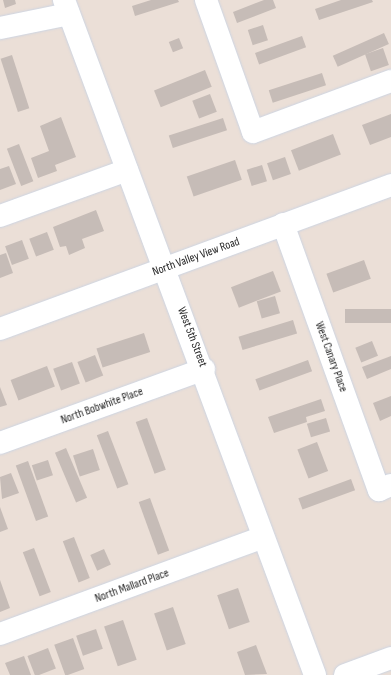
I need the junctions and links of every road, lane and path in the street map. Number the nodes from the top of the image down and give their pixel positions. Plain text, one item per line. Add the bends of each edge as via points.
1 (206, 0) edge
2 (67, 7) edge
3 (0, 28) edge
4 (391, 81) edge
5 (127, 170) junction
6 (391, 185) edge
7 (0, 216) edge
8 (283, 224) junction
9 (166, 268) junction
10 (0, 329) edge
11 (204, 369) junction
12 (0, 443) edge
13 (385, 487) edge
14 (263, 537) junction
15 (0, 634) edge
16 (391, 658) edge
17 (315, 675) edge
18 (345, 675) edge

1 - 4 street via 254,132
2 - 3 street
2 - 5 street, West 5th Street
5 - 7 street
5 - 9 street, West 5th Street
6 - 8 street, North Valley View Road
8 - 9 street, North Valley View Road
8 - 13 street, West Canary Place
9 - 10 street, North Valley View Road
9 - 11 street, West 5th Street
11 - 12 street, North Bobwhite Place
11 - 14 street, West 5th Street
14 - 15 street, North Mallard Place
14 - 17 street, West 5th Street
16 - 18 street

